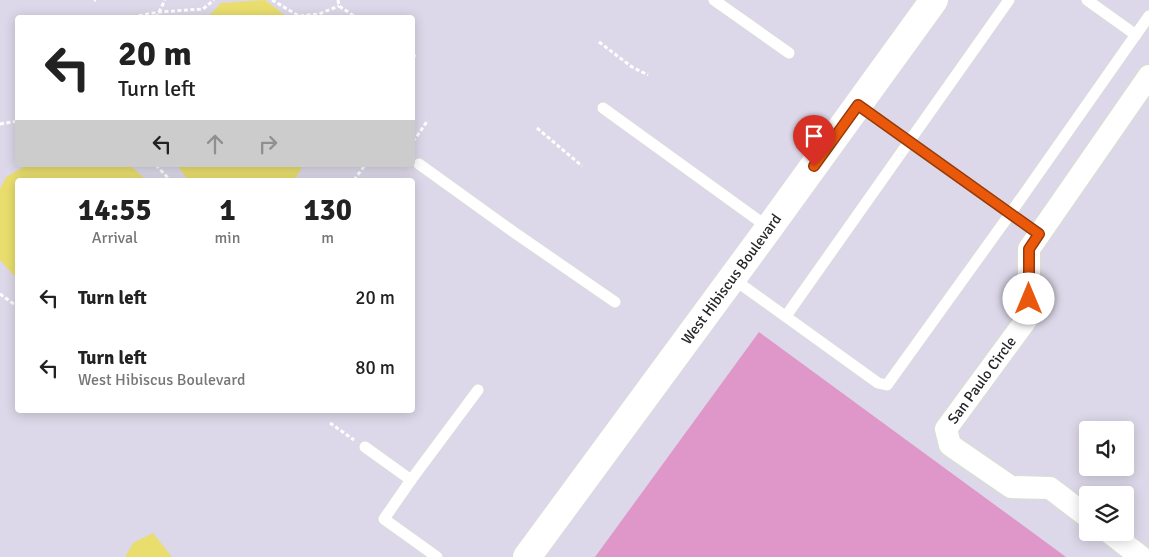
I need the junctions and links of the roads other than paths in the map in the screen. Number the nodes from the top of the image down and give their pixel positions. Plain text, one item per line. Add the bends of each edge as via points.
1 (714, 0) edge
2 (934, 0) edge
3 (1009, 0) edge
4 (1087, 0) edge
5 (1149, 16) edge
6 (1136, 35) junction
7 (790, 53) dead end
8 (1149, 76) edge
9 (858, 105) junction
10 (603, 108) dead end
11 (909, 141) junction
12 (419, 164) dead end
13 (1010, 214) junction
14 (769, 228) junction
15 (1039, 234) junction
16 (732, 278) junction
17 (615, 302) dead end
18 (786, 316) junction
19 (478, 390) dead end
20 (364, 447) road end
21 (411, 480) junction
22 (1079, 510) edge
23 (1120, 541) edge
24 (437, 557) edge
25 (526, 557) edge
26 (1141, 557) edge

1 - 7 lane
2 - 9 street, West Hibiscus Boulevard
3 - 11 lane
4 - 6 lane
5 - 6 lane
6 - 13 lane
8 - 15 street, San Paulo Circle
9 - 11 lane
9 - 14 street, West Hibiscus Boulevard
10 - 14 lane
11 - 13 lane
11 - 18 lane
12 - 17 lane
13 - 15 lane
13 - 18 lane via 886,384 878,383
14 - 16 street, West Hibiscus Boulevard
15 - 22 street, San Paulo Circle via 1029,249 1029,316 946,428 950,445 1011,487 1050,488
16 - 18 lane
16 - 25 street, West Hibiscus Boulevard
19 - 21 lane
20 - 21 lane
21 - 24 lane via 384,519
23 - 26 street

